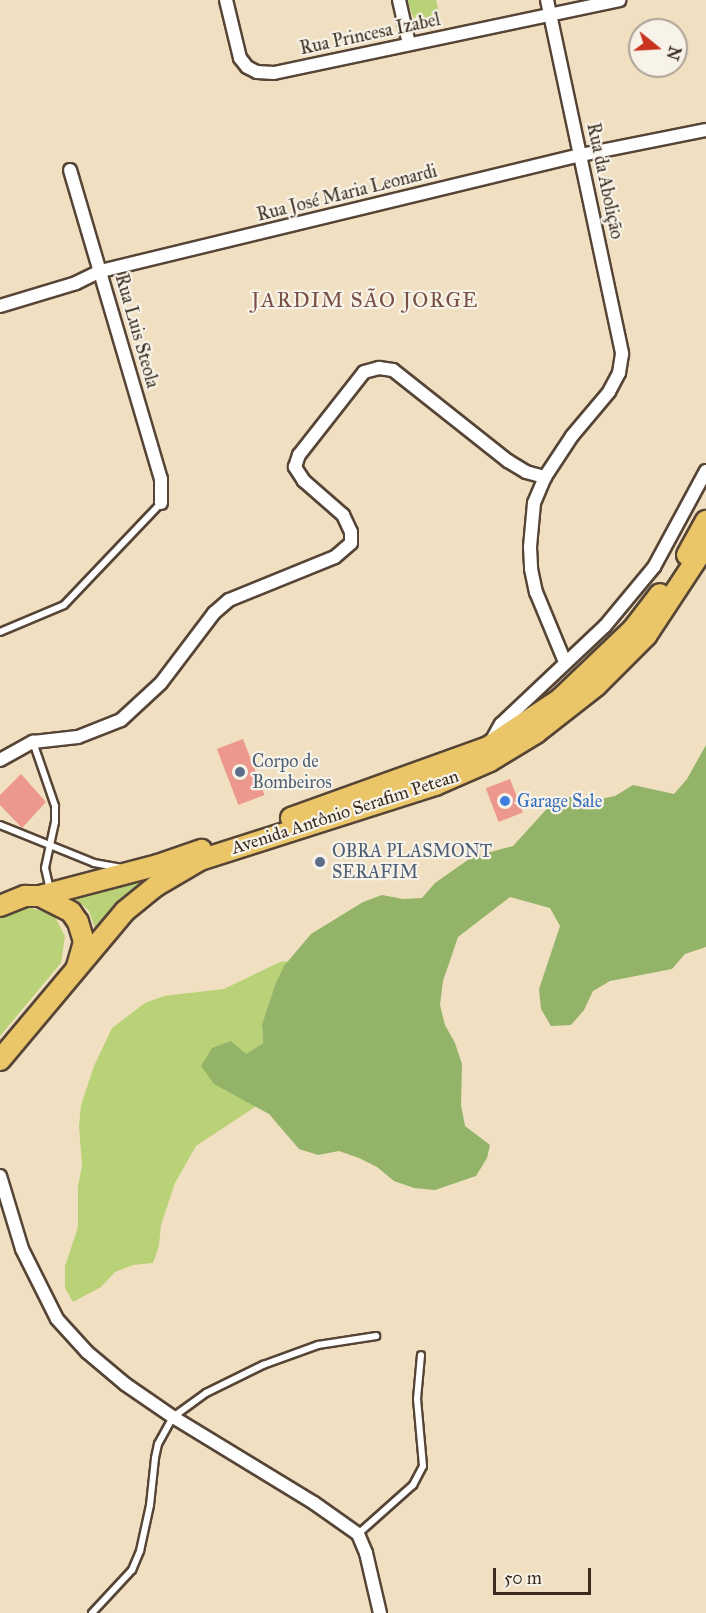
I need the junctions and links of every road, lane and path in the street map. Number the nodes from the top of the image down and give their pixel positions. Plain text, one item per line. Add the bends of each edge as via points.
1 (226, 0) edge
2 (399, 0) edge
3 (547, 0) edge
4 (619, 0) edge
5 (550, 15) junction
6 (409, 44) junction
7 (706, 130) edge
8 (582, 155) junction
9 (70, 170) dead end
10 (101, 271) junction
11 (0, 306) edge
12 (706, 471) edge
13 (545, 477) junction
14 (161, 503) joint
15 (706, 520) edge
16 (706, 545) edge
17 (0, 632) edge
18 (565, 662) junction
19 (33, 742) junction
20 (488, 747) junction
21 (0, 760) edge
22 (0, 825) edge
23 (49, 845) junction
24 (135, 871) junction
25 (38, 895) junction
26 (0, 906) edge
27 (76, 971) junction
28 (0, 1060) edge
29 (0, 1176) edge
30 (376, 1336) dead end
31 (421, 1355) dead end
32 (173, 1417) junction
33 (358, 1534) junction
34 (92, 1613) edge
35 (380, 1613) edge

1 - 6 street, Rua Princesa Izabel via 240,58 256,72 274,73
2 - 6 street
3 - 5 street, Rua da Abolição
4 - 5 street, Rua Princesa Izabel
5 - 6 street, Rua Princesa Izabel
5 - 8 street, Rua da Abolição
7 - 8 street, Rua José Maria Leonardi
8 - 10 street, Rua José Maria Leonardi
8 - 13 street, Rua da Abolição via 622,354 619,373 609,392 589,412
9 - 10 street, Rua Luis Steola
10 - 11 street, Rua José Maria Leonardi via 76,283
10 - 14 street, Rua Luis Steola via 161,479
12 - 18 street via 654,567 605,626
13 - 18 street via 534,503 531,570
13 - 19 street via 508,461 393,370 364,372 299,455 295,467 304,482 343,515 351,532 351,543 335,557 229,600 213,614 161,682 121,720 78,737
14 - 17 lane via 64,605
15 - 20 main road, Avenida Antônio Serafim Petean via 674,576 633,629 560,699
16 - 27 main road, Avenida Antônio Serafim Petean via 646,636 596,686 537,733 490,761 435,785 200,860 156,886 125,912
18 - 20 street via 501,724
19 - 21 street
19 - 23 lane via 55,806
20 - 24 main road, Avenida Antônio Serafim Petean
22 - 23 lane
23 - 24 lane via 94,863
23 - 25 lane
24 - 25 main road, Avenida Antônio Serafim Petean
25 - 26 main road, Avenida Antônio Serafim Petean
25 - 27 main road via 71,912 78,922 84,942
27 - 28 main road, Avenida Antônio Serafim Petean
29 - 32 street via 22,1249 57,1319 87,1352
30 - 32 lane via 318,1345 262,1365 206,1393
31 - 33 lane via 417,1381 423,1466 413,1485
32 - 33 street via 279,1480
32 - 34 lane via 158,1444 140,1551 132,1570
33 - 35 street

